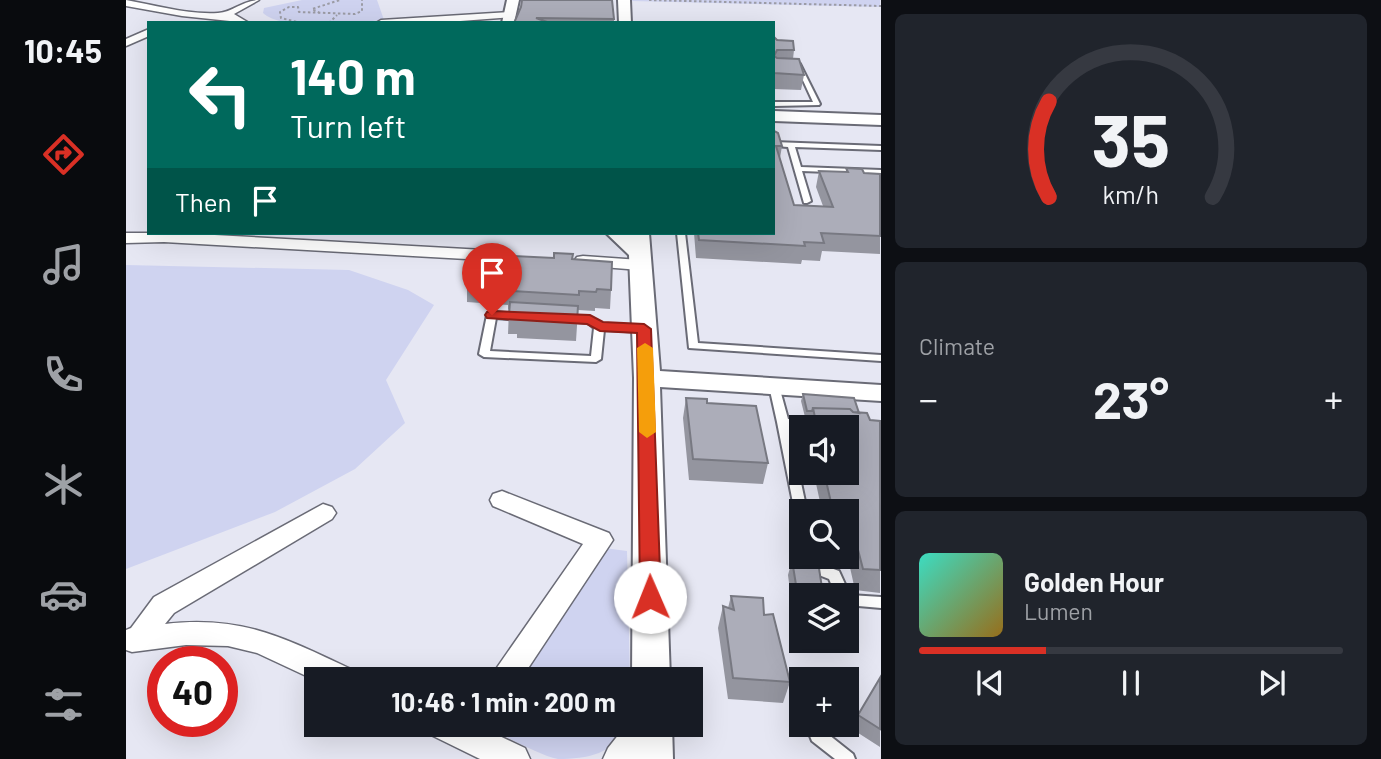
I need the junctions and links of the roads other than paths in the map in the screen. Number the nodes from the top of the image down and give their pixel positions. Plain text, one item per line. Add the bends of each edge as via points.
1 (254, 0) edge
2 (513, 0) edge
3 (624, 0) edge
4 (126, 3) edge
5 (201, 3) dead end
6 (193, 13) junction
7 (222, 16) junction
8 (511, 19) edge
9 (175, 21) edge
10 (238, 21) edge
11 (446, 21) edge
12 (625, 21) edge
13 (126, 29) edge
14 (147, 32) edge
15 (147, 33) edge
16 (126, 43) edge
17 (796, 62) edge
18 (787, 70) edge
19 (800, 70) junction
20 (775, 104) edge
21 (775, 116) edge
22 (880, 120) edge
23 (775, 144) edge
24 (790, 145) junction
25 (880, 148) edge
26 (798, 169) junction
27 (880, 172) edge
28 (807, 201) dead end
29 (619, 235) edge
30 (681, 235) edge
31 (126, 238) edge
32 (640, 250) edge
33 (518, 257) edge
34 (559, 260) edge
35 (534, 317) edge
36 (548, 318) edge
37 (600, 327) junction
38 (644, 329) junction
39 (880, 358) edge
40 (647, 378) junction
41 (774, 386) junction
42 (880, 393) edge
43 (783, 422) junction
44 (789, 422) edge
45 (798, 499) edge
46 (502, 500) dead end
47 (323, 513) dead end
48 (819, 569) edge
49 (838, 583) edge
50 (859, 601) edge
51 (880, 603) edge
52 (133, 640) edge
53 (316, 667) edge
54 (513, 667) edge
55 (651, 667) edge
56 (474, 737) edge
57 (637, 737) edge
58 (652, 737) edge
59 (819, 737) edge
60 (514, 759) edge
61 (619, 759) edge
62 (653, 759) edge
63 (847, 759) edge

1 - 7 street
2 - 8 street
3 - 12 street
4 - 6 street
5 - 6 street via 211,5
6 - 7 street
6 - 9 street
7 - 10 street
8 - 11 street
13 - 14 street
15 - 16 street
17 - 19 lane
18 - 19 lane
19 - 20 lane via 817,104
21 - 22 street
23 - 24 lane
24 - 25 lane
24 - 26 lane
26 - 27 lane
26 - 28 lane
29 - 32 street
30 - 39 lane via 693,346
31 - 33 street
32 - 34 street
32 - 38 street
35 - 37 lane via 492,315 484,354 596,359
36 - 37 lane via 590,320
37 - 38 lane
38 - 40 street
40 - 41 street
40 - 55 street
41 - 42 street
41 - 43 lane
43 - 44 lane
43 - 45 lane
46 - 54 street via 600,540
47 - 52 street via 164,605
48 - 49 lane via 834,575
50 - 51 lane
52 - 53 street via 204,633 240,636
56 - 60 street
57 - 61 street
58 - 62 street
59 - 63 lane

